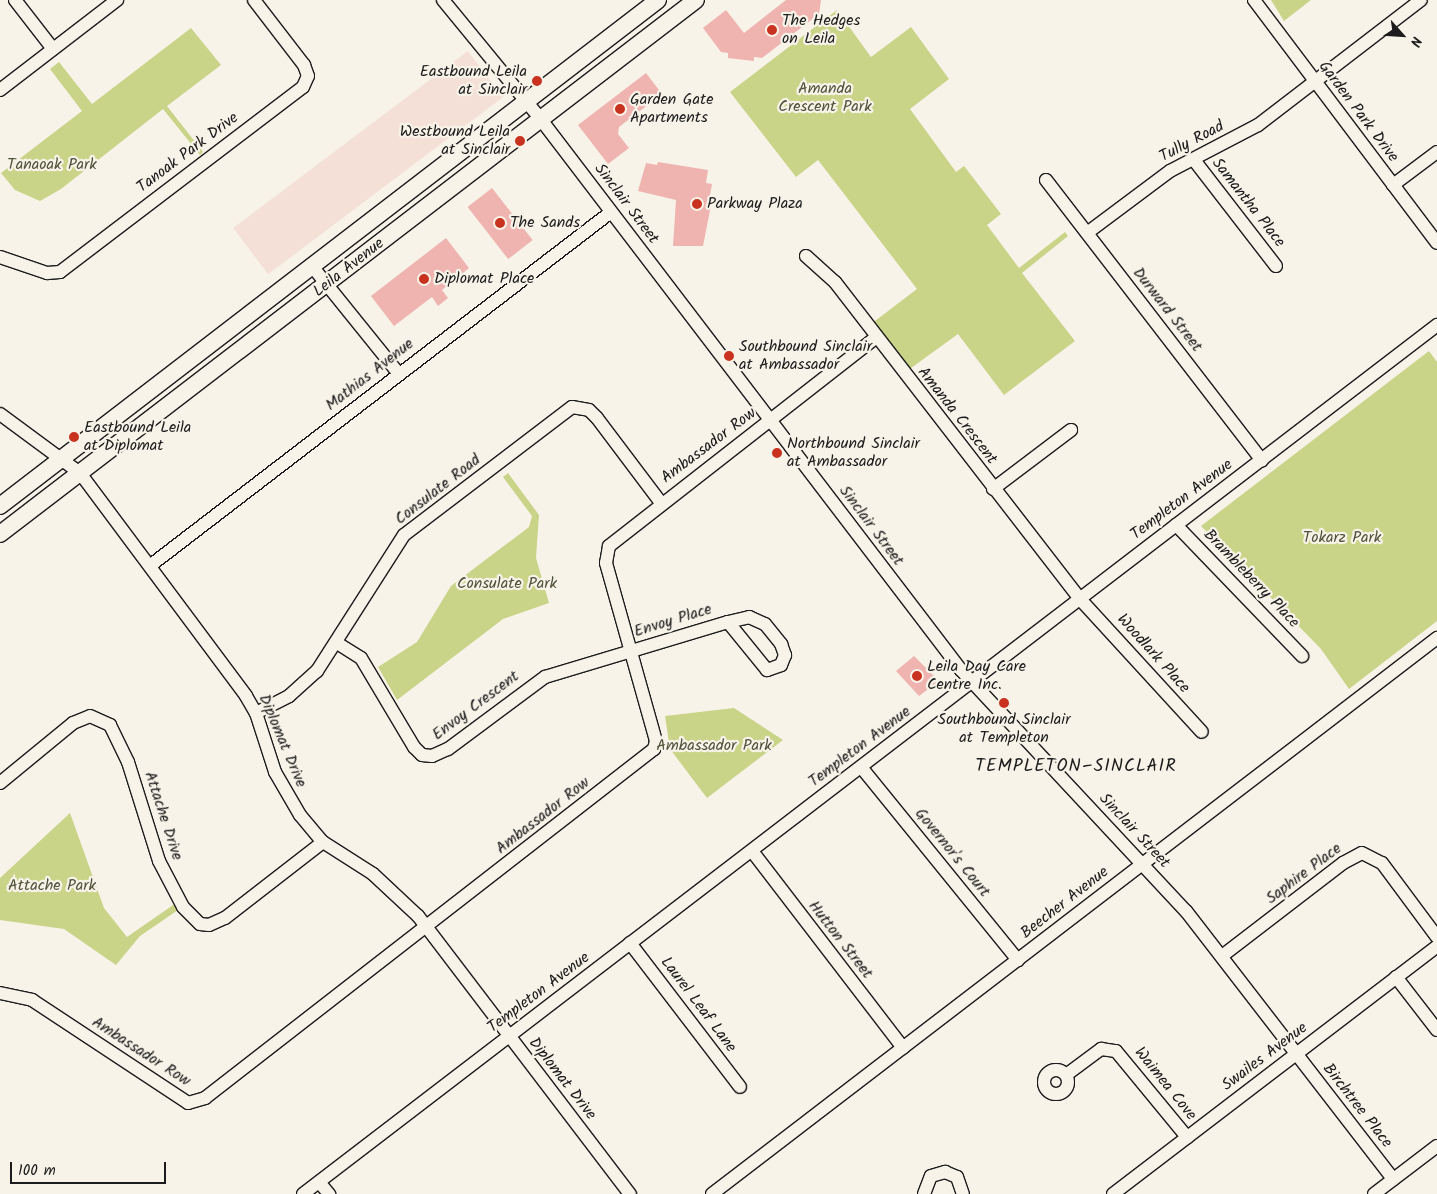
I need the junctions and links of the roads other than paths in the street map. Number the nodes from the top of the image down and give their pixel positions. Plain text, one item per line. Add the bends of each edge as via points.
1 (14, 0) edge
2 (117, 0) edge
3 (254, 0) edge
4 (443, 0) edge
5 (658, 0) edge
6 (696, 0) edge
7 (1254, 0) edge
8 (1421, 0) edge
9 (53, 49) junction
10 (1314, 82) junction
11 (0, 90) edge
12 (526, 102) junction
13 (539, 117) junction
14 (1437, 152) edge
15 (1194, 160) junction
16 (1046, 180) dead end
17 (1393, 185) junction
18 (612, 212) junction
19 (1087, 233) junction
20 (1437, 243) edge
21 (0, 256) edge
22 (806, 256) dead end
23 (312, 265) junction
24 (1276, 266) dead end
25 (328, 285) junction
26 (1437, 325) edge
27 (874, 338) junction
28 (398, 373) junction
29 (0, 414) edge
30 (770, 420) junction
31 (1071, 430) dead end
32 (61, 460) junction
33 (1262, 460) junction
34 (80, 474) junction
35 (993, 489) junction
36 (661, 503) junction
37 (0, 506) edge
38 (1176, 525) junction
39 (0, 534) edge
40 (151, 565) junction
41 (1080, 599) junction
42 (728, 622) junction
43 (1437, 638) edge
44 (337, 643) junction
45 (629, 652) junction
46 (1302, 656) dead end
47 (972, 682) junction
48 (256, 713) junction
49 (1202, 732) dead end
50 (861, 767) junction
51 (0, 784) edge
52 (323, 842) junction
53 (752, 851) junction
54 (1143, 864) junction
55 (427, 927) junction
56 (1437, 937) edge
57 (630, 943) junction
58 (1437, 946) edge
59 (1222, 956) junction
60 (1018, 960) junction
61 (1396, 977) junction
62 (0, 993) edge
63 (1437, 1030) edge
64 (509, 1037) junction
65 (903, 1048) junction
66 (1296, 1054) junction
67 (1066, 1075) dead end
68 (740, 1087) dead end
69 (1187, 1137) junction
70 (1437, 1146) edge
71 (1393, 1179) junction
72 (319, 1182) junction
73 (303, 1194) edge
74 (329, 1194) edge
75 (630, 1194) edge
76 (712, 1194) edge
77 (924, 1194) edge
78 (963, 1194) edge
79 (1113, 1194) edge
80 (1374, 1194) edge

1 - 9 street
2 - 9 street
3 - 21 street, Tanoak Park Drive via 304,65 308,76 303,87 60,272 47,273
4 - 12 street, Sinclair Street
5 - 12 main road, Leila Avenue
6 - 13 main road, Leila Avenue
7 - 10 street, Garden Park Drive
8 - 10 street, Tully Road
9 - 11 street
10 - 15 street, Tully Road via 1258,125
10 - 17 street, Garden Park Drive
12 - 13 street, Sinclair Street
12 - 23 main road, Leila Avenue
13 - 18 street, Sinclair Street
13 - 25 main road, Leila Avenue
14 - 17 street
15 - 19 street, Tully Road via 1170,171
15 - 24 street, Samantha Place
16 - 19 street, Durward Street
17 - 20 street, Garden Park Drive
18 - 28 street, Mathias Avenue
18 - 30 street, Sinclair Street
19 - 33 street, Durward Street
22 - 27 street, Amanda Crescent via 835,282
23 - 25 street
23 - 32 main road, Leila Avenue
25 - 28 street
25 - 34 main road, Leila Avenue
26 - 33 street, Templeton Avenue
27 - 30 street, Ambassador Row
27 - 35 street, Amanda Crescent
28 - 40 street, Mathias Avenue
29 - 32 street, Diplomat Drive
30 - 36 street, Ambassador Row
30 - 47 street, Sinclair Street
31 - 35 street
32 - 34 street, Diplomat Drive
32 - 37 main road, Leila Avenue
33 - 38 street, Templeton Avenue
34 - 39 main road, Leila Avenue
34 - 40 street, Diplomat Drive
35 - 41 street, Amanda Crescent
36 - 44 street, Consulate Road via 597,418 589,410 572,407 404,535
36 - 45 street, Ambassador Row via 614,540 606,553
38 - 41 street, Templeton Avenue
38 - 46 street, Brambleberry Place
40 - 48 street, Diplomat Drive
41 - 47 street, Templeton Avenue
41 - 49 street, Woodlark Place
42 - 42 street, Envoy Place via 749,617 765,624 782,644 785,655 781,665 767,670
42 - 45 street, Envoy Place
43 - 54 street, Beecher Avenue
44 - 45 street, Envoy Crescent via 361,658 414,747 422,755 432,756 448,749 529,685
44 - 48 street, Consulate Road via 306,682
45 - 55 street, Ambassador Row via 655,736 654,749
47 - 50 street, Templeton Avenue
47 - 54 street, Sinclair Street
48 - 52 street, Diplomat Drive via 286,795
50 - 53 street, Templeton Avenue
50 - 60 street, Governor's Court
51 - 52 street, Attache Drive via 73,723 90,716 110,725 128,762 159,861 183,907 200,924 209,926 225,918
52 - 55 street, Diplomat Drive via 396,894
53 - 57 street, Templeton Avenue
53 - 65 street, Hutton Street
54 - 59 street, Sinclair Street
54 - 60 street, Beecher Avenue
55 - 62 street, Ambassador Row via 195,1103 188,1103 32,1000
55 - 64 street, Diplomat Drive
56 - 59 street, Saphire Place via 1382,863 1362,853 1343,863
57 - 64 street, Templeton Avenue
57 - 68 street, Laurel Leaf Lane
58 - 61 street, Swailes Avenue
59 - 66 street, Sinclair Street
60 - 65 street, Beecher Avenue
61 - 63 street
61 - 66 street, Swailes Avenue
64 - 72 street, Templeton Avenue
64 - 75 street, Diplomat Drive
65 - 76 street, Beecher Avenue
66 - 69 street, Swailes Avenue
66 - 71 street, Birchtree Place
67 - 69 street, Waimea Cove via 1100,1049 1116,1051
69 - 79 street, Swailes Avenue
70 - 71 street
71 - 80 street
72 - 73 street, Templeton Avenue
72 - 74 street
77 - 78 street via 931,1176 944,1172 957,1177

